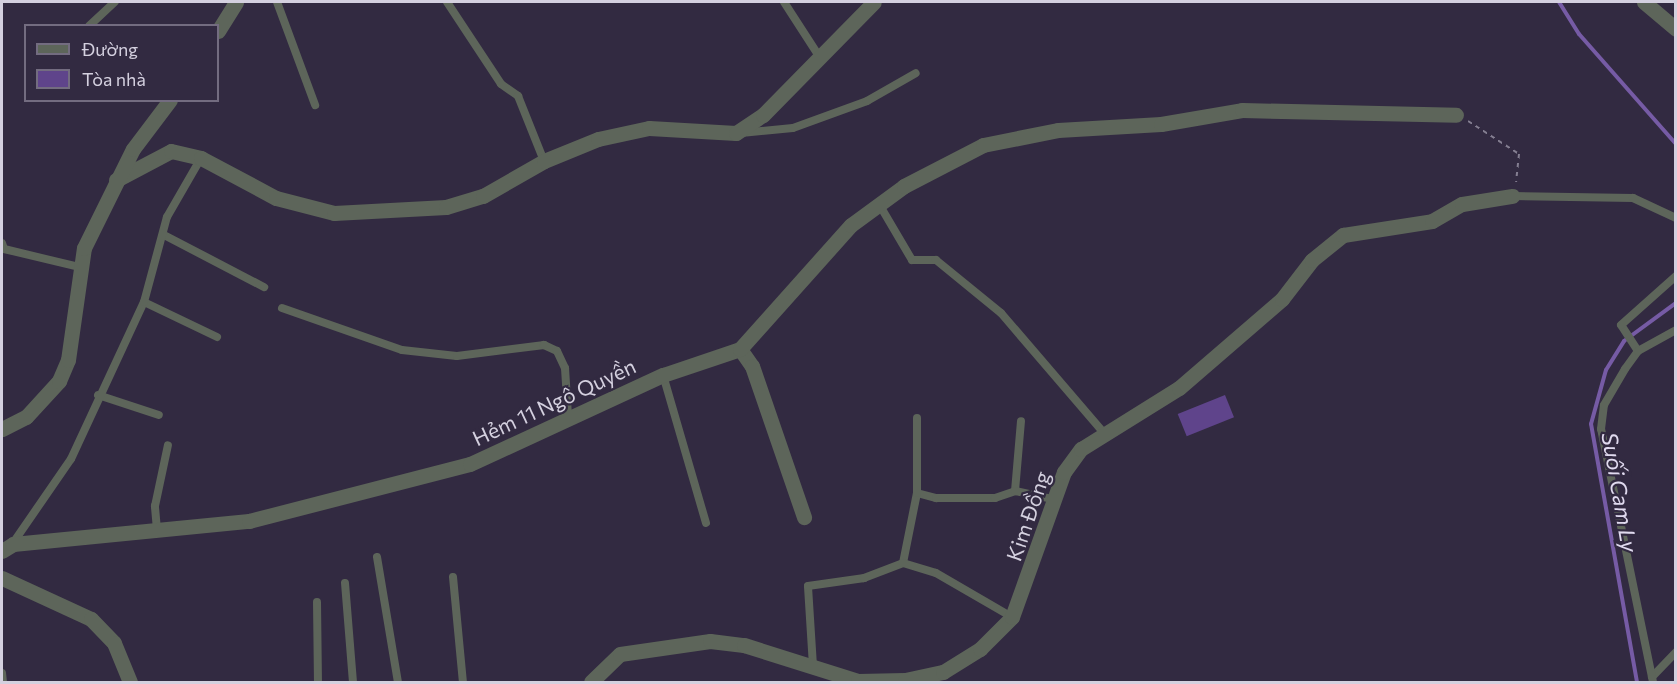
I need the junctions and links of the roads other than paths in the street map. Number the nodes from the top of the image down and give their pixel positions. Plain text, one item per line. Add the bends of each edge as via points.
1 (115, 2) edge
2 (236, 2) edge
3 (277, 2) edge
4 (447, 2) edge
5 (784, 2) edge
6 (874, 2) edge
7 (1644, 2) edge
8 (91, 24) edge
9 (219, 29) edge
10 (1676, 29) edge
11 (819, 56) junction
12 (916, 73) dead end
13 (169, 102) edge
14 (315, 105) dead end
15 (1456, 115) road end
16 (736, 133) junction
17 (201, 158) junction
18 (544, 161) junction
19 (116, 180) junction
20 (1512, 196) joint
21 (879, 204) junction
22 (1676, 218) edge
23 (164, 235) junction
24 (2, 243) edge
25 (79, 267) junction
26 (1676, 276) edge
27 (264, 287) dead end
28 (144, 302) junction
29 (282, 308) dead end
30 (1676, 330) edge
31 (217, 337) dead end
32 (740, 349) junction
33 (1638, 351) junction
34 (663, 375) junction
35 (98, 395) junction
36 (159, 415) dead end
37 (568, 416) junction
38 (917, 418) dead end
39 (1021, 422) dead end
40 (2, 429) edge
41 (1103, 432) junction
42 (168, 445) dead end
43 (1015, 491) junction
44 (917, 493) junction
45 (1054, 499) junction
46 (804, 517) dead end
47 (705, 523) dead end
48 (158, 532) junction
49 (7, 548) edge
50 (377, 557) dead end
51 (903, 563) junction
52 (2, 578) edge
53 (453, 578) dead end
54 (345, 583) dead end
55 (317, 602) dead end
56 (1012, 616) junction
57 (1676, 652) edge
58 (813, 669) junction
59 (2, 673) edge
60 (1653, 680) edge
61 (3, 682) edge
62 (130, 682) edge
63 (318, 682) edge
64 (353, 682) edge
65 (398, 682) edge
66 (463, 682) edge
67 (591, 682) edge

1 - 8 lane
2 - 9 street
3 - 14 lane
4 - 18 lane via 501,84 518,96
5 - 11 lane
6 - 11 street
7 - 10 street
11 - 16 street via 763,115
12 - 16 lane via 867,101 793,128
13 - 19 street
15 - 21 street, Hẻm 11 Ngô Quyền via 1242,110 1161,124 1037,133 983,145
16 - 18 street via 649,128 598,139
17 - 18 street via 276,198 334,213 446,207 483,196
17 - 19 street via 160,154
17 - 23 lane, Hẻm 11 Ngô Quyền via 167,217
19 - 25 street
20 - 22 lane via 1633,198
20 - 41 street, Kim Đồng via 1462,204 1432,221 1343,235 1312,260 1282,298 1179,388
21 - 32 street, Hẻm 11 Ngô Quyền via 851,225
21 - 41 lane via 912,260 936,260 1001,313
23 - 27 lane
23 - 28 lane, Hẻm 11 Ngô Quyền
24 - 25 lane via 4,249
25 - 40 street via 68,360 59,381 26,417
26 - 33 lane via 1621,325
28 - 31 lane
28 - 35 lane, Hẻm 11 Ngô Quyền
29 - 37 lane via 402,350 457,356 544,345 557,351 565,368
30 - 33 lane
32 - 34 street, Hẻm 11 Ngô Quyền
32 - 46 street via 752,366
33 - 60 lane via 1613,385 1601,429
34 - 37 street, Hẻm 11 Ngô Quyền
34 - 47 lane
35 - 36 lane
35 - 49 lane, Hẻm 11 Ngô Quyền via 71,459
37 - 48 street, Hẻm 11 Ngô Quyền via 470,464 249,521
38 - 44 lane
39 - 43 lane
41 - 45 street, Kim Đồng via 1064,472
42 - 48 lane via 155,506
43 - 44 lane via 995,498 936,498
43 - 45 lane
44 - 51 lane
45 - 56 street, Kim Đồng
48 - 49 street, Hẻm 11 Ngô Quyền
50 - 65 lane
51 - 56 lane via 936,573
51 - 58 lane via 864,578 808,586
52 - 62 street via 91,619 114,643
53 - 66 lane
54 - 64 lane
55 - 63 lane
56 - 58 street, Kim Đồng via 980,649 942,672 905,680 858,681
57 - 60 lane
58 - 67 street, Kim Đồng via 744,645 710,641 620,654
59 - 61 lane

